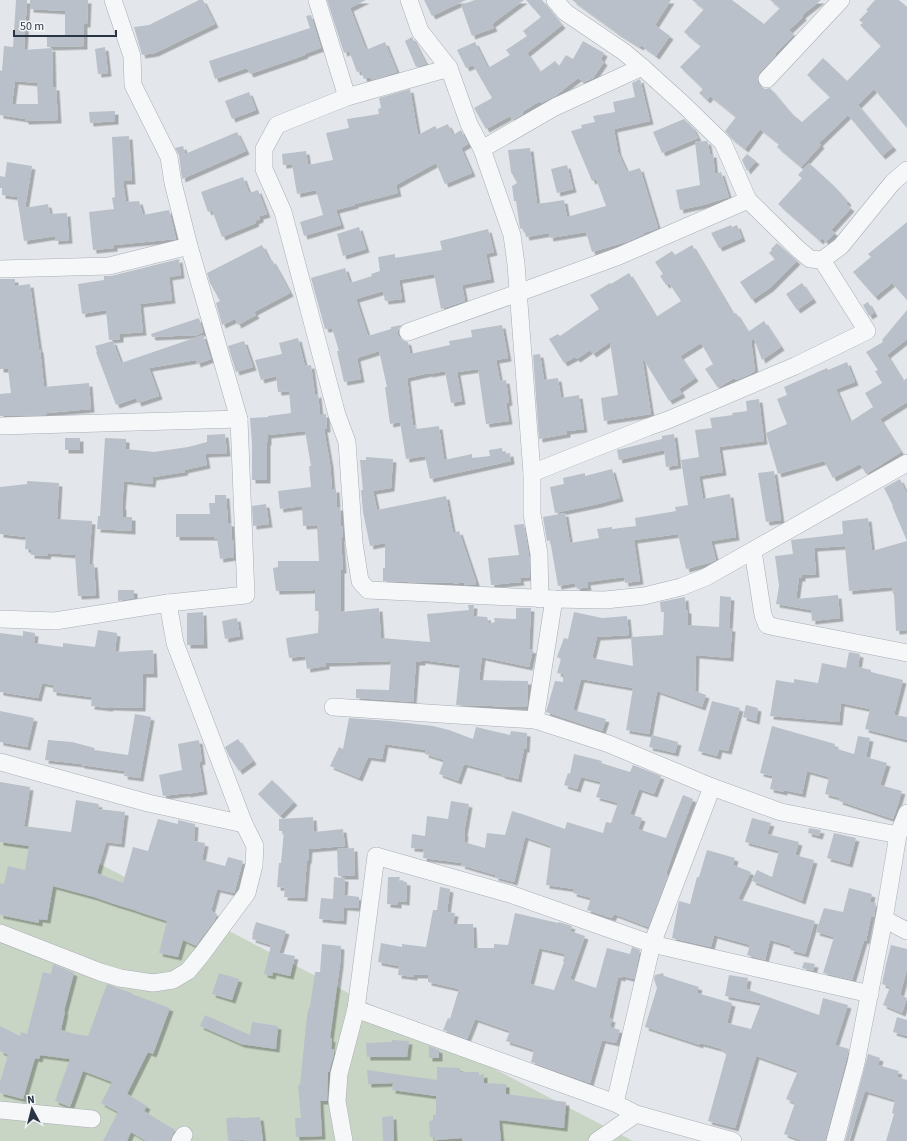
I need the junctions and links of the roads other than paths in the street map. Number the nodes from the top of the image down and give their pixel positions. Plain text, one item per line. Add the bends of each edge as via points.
1 (113, 0) edge
2 (316, 0) edge
3 (408, 0) edge
4 (555, 0) edge
5 (841, 0) edge
6 (642, 67) junction
7 (449, 68) junction
8 (767, 79) dead end
9 (347, 97) junction
10 (482, 149) junction
11 (907, 170) edge
12 (748, 200) junction
13 (189, 246) junction
14 (822, 260) junction
15 (0, 269) edge
16 (518, 293) junction
17 (408, 332) dead end
18 (239, 419) junction
19 (0, 426) edge
20 (907, 463) edge
21 (532, 473) junction
22 (753, 550) junction
23 (547, 599) junction
24 (168, 603) junction
25 (0, 619) edge
26 (907, 653) edge
27 (333, 707) dead end
28 (535, 720) junction
29 (0, 762) edge
30 (712, 787) junction
31 (907, 813) edge
32 (244, 824) junction
33 (898, 835) junction
34 (884, 919) junction
35 (907, 931) edge
36 (0, 933) edge
37 (652, 944) junction
38 (870, 994) junction
39 (356, 1009) junction
40 (615, 1103) junction
41 (0, 1110) edge
42 (636, 1114) junction
43 (92, 1119) dead end
44 (344, 1141) edge
45 (597, 1141) edge
46 (731, 1141) edge
47 (834, 1141) edge

1 - 13 street via 132,56 134,85 169,157
2 - 9 street
3 - 7 street via 420,31
4 - 6 street via 565,12
5 - 8 street
6 - 10 street via 555,107
6 - 12 street via 723,143
7 - 9 street
7 - 10 street via 469,124
9 - 23 street via 276,125 264,149 264,169 284,212 337,415 347,442 354,543 360,581 368,590
10 - 16 street via 512,235
11 - 14 street via 893,182 840,246
12 - 14 street via 810,259
12 - 16 street via 619,256
13 - 15 street via 109,266
13 - 18 street
14 - 21 street via 867,331 795,366 668,420
16 - 17 street
16 - 21 street
18 - 19 street
18 - 24 street via 246,595
20 - 22 street
21 - 23 street via 532,514
22 - 23 street via 706,577 681,587 644,596 605,600
22 - 26 street via 763,615 767,624
23 - 28 street
24 - 25 street via 55,621
24 - 32 street via 174,643
27 - 28 street
28 - 30 street via 609,744
29 - 32 street via 148,803
30 - 33 street via 781,812
30 - 37 street
31 - 33 street
32 - 36 street via 255,846 254,865 247,892 193,966 174,980 153,982 120,978
33 - 34 street
34 - 35 street
34 - 38 street
37 - 38 street
37 - 39 street via 510,894 376,856
37 - 40 street
38 - 47 street via 856,1063
39 - 40 street
39 - 44 street via 339,1074 337,1101
40 - 42 street
41 - 43 street
42 - 45 street
42 - 46 street

